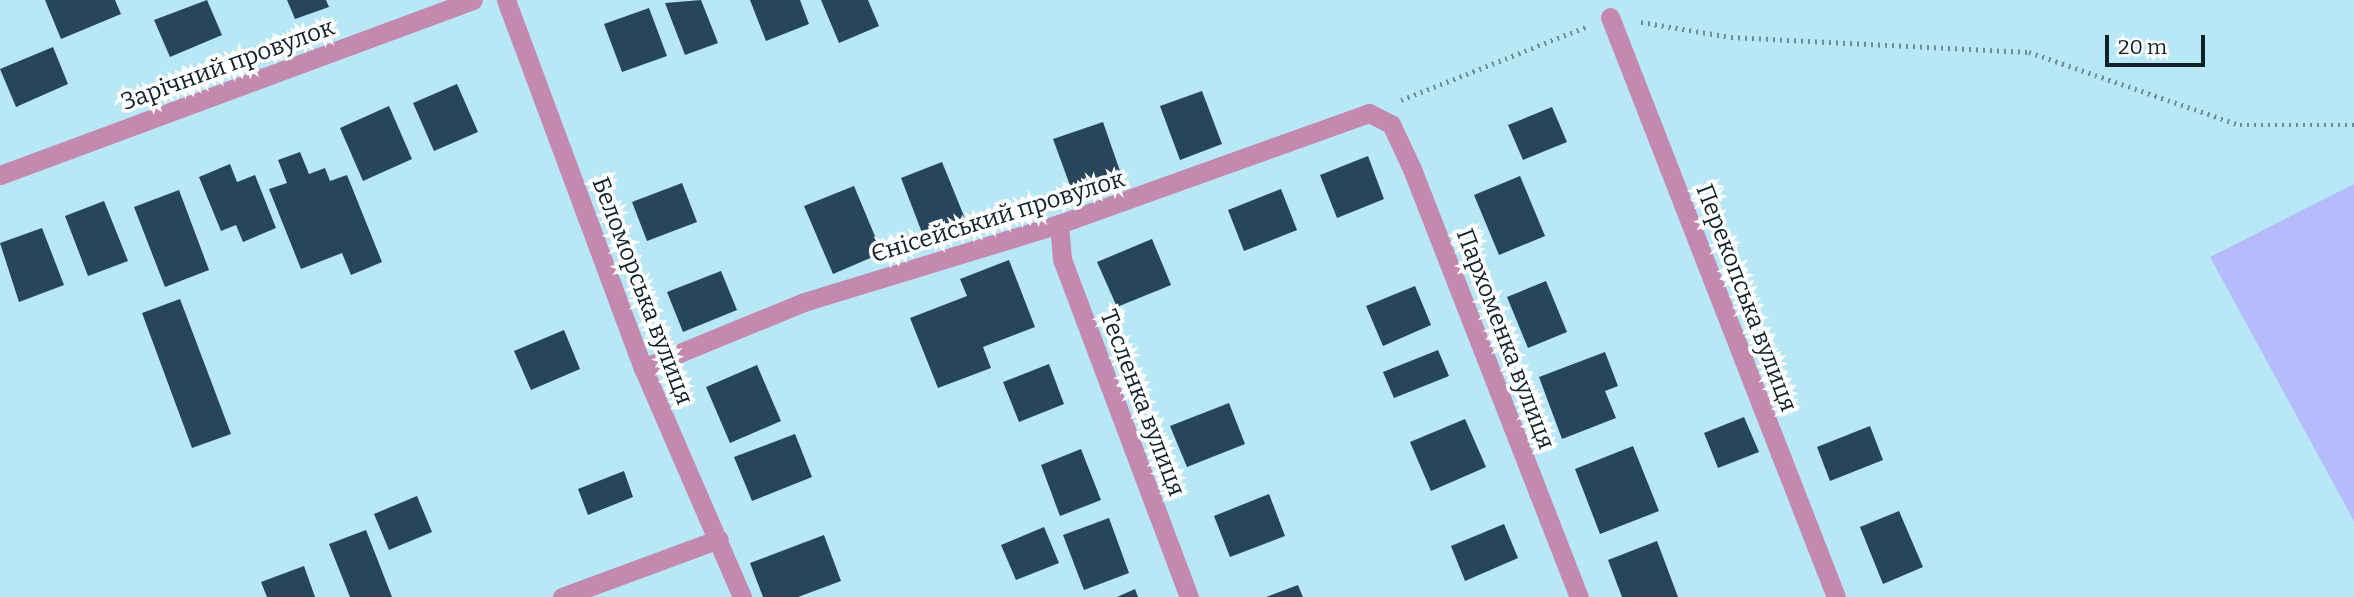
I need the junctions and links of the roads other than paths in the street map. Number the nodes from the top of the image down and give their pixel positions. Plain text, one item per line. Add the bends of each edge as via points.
1 (473, 0) edge
2 (506, 0) edge
3 (1610, 17) road end
4 (1369, 113) joint
5 (0, 175) edge
6 (1059, 224) junction
7 (643, 368) junction
8 (719, 539) junction
9 (562, 597) edge
10 (742, 597) edge
11 (1189, 597) edge
12 (1579, 597) edge
13 (1836, 597) edge

1 - 5 street, Зарічний провулок
2 - 7 street, Беломорська вулиця
3 - 13 street, Перекопська вулиця
4 - 6 street, Єнісейський провулок
4 - 12 street, Пархоменка вулиця via 1391,124 1412,169
6 - 7 street, Єнісейський провулок via 804,302
6 - 11 street, Тесленка вулиця via 1062,259
7 - 8 street, Беломорська вулиця
8 - 9 street
8 - 10 street, Беломорська вулиця

